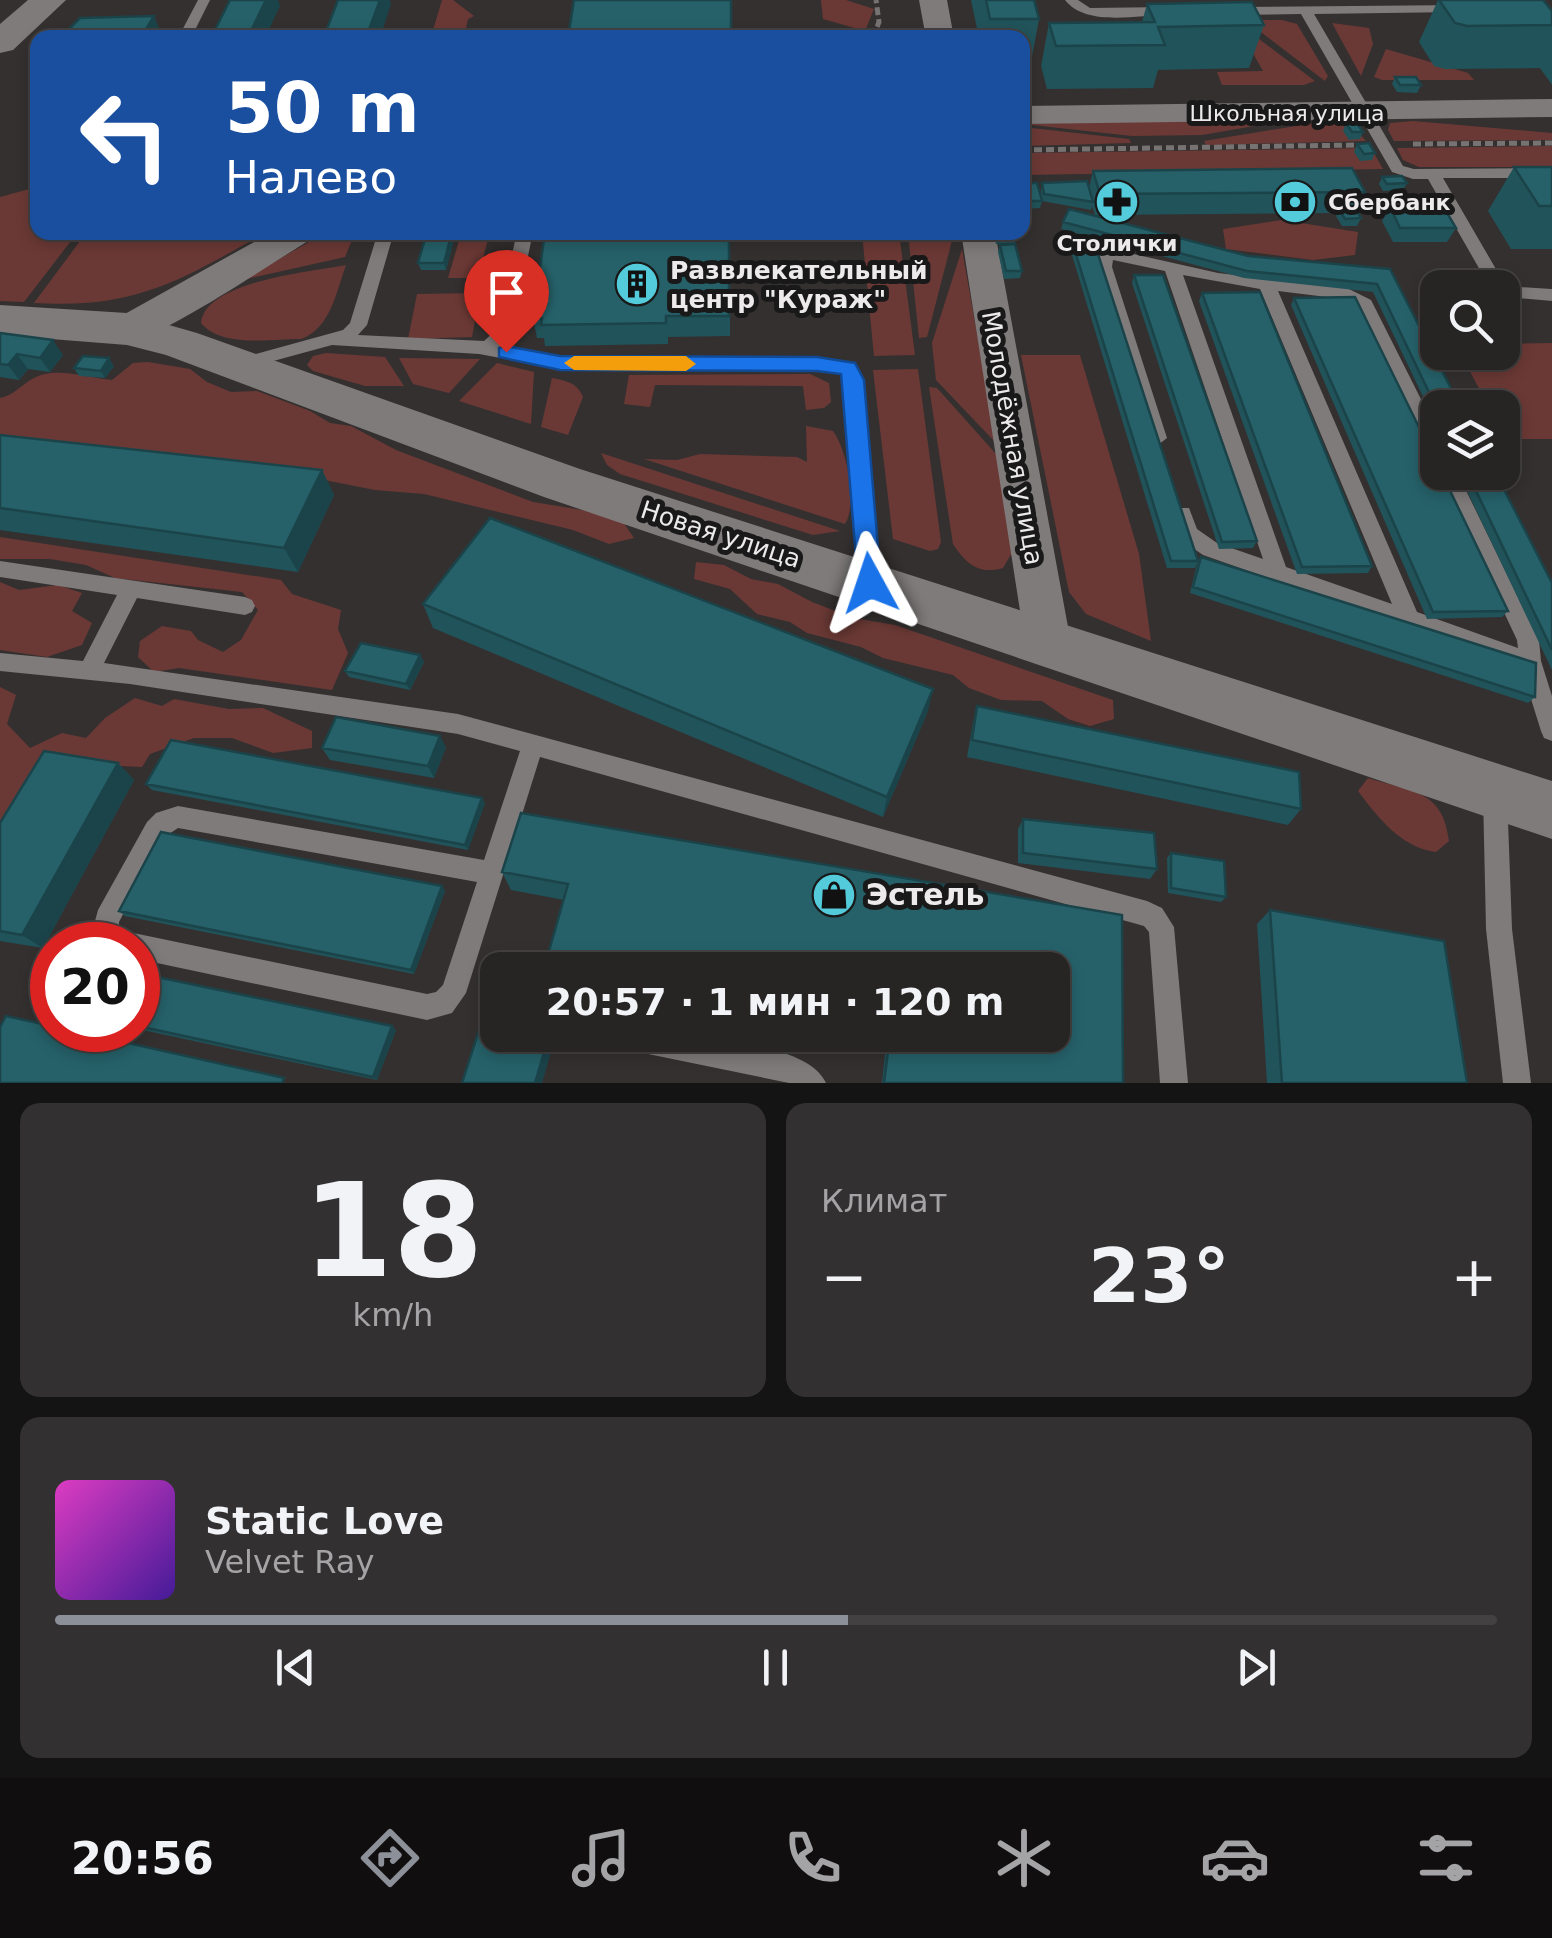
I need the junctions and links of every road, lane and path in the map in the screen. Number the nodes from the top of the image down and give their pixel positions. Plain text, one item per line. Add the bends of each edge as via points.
1 (49, 0) edge
2 (204, 0) edge
3 (876, 0) edge
4 (934, 0) edge
5 (1070, 0) edge
6 (1468, 8) edge
7 (1305, 10) junction
8 (1193, 11) edge
9 (1212, 11) edge
10 (188, 30) edge
11 (876, 30) edge
12 (939, 30) edge
13 (0, 42) edge
14 (1552, 108) edge
15 (1363, 113) junction
16 (1030, 114) edge
17 (1552, 143) edge
18 (1380, 145) junction
19 (1030, 150) edge
20 (1552, 173) edge
21 (1433, 174) junction
22 (285, 240) edge
23 (384, 240) edge
24 (523, 240) edge
25 (979, 240) edge
26 (1172, 266) junction
27 (1266, 283) junction
28 (1552, 295) edge
29 (0, 320) edge
30 (127, 328) junction
31 (336, 340) junction
32 (479, 348) junction
33 (239, 364) junction
34 (1420, 417) edge
35 (1166, 463) edge
36 (1456, 490) edge
37 (1177, 498) edge
38 (0, 569) edge
39 (1278, 573) junction
40 (870, 583) junction
41 (132, 589) junction
42 (244, 606) dead end
43 (1409, 619) junction
44 (1048, 643) junction
45 (1530, 661) junction
46 (0, 662) edge
47 (89, 671) junction
48 (1552, 731) edge
49 (532, 745) junction
50 (1495, 792) junction
51 (1552, 810) edge
52 (492, 873) junction
53 (107, 922) edge
54 (160, 951) edge
55 (708, 1052) edge
56 (812, 1083) edge
57 (1174, 1083) edge
58 (1517, 1083) edge

1 - 13 street
2 - 10 lane
3 - 11 path
4 - 12 street
5 - 8 lane via 1089,12
6 - 7 lane
7 - 9 lane
7 - 15 lane
14 - 15 street, Школьная улица
15 - 16 street, Школьная улица
15 - 18 lane
17 - 18 path
18 - 19 path
18 - 21 lane via 1397,169
20 - 21 lane
21 - 28 lane via 1494,280 1517,292
22 - 30 street
23 - 31 lane via 358,325
24 - 32 lane via 503,333
25 - 44 street, Молодёжная улица
26 - 27 lane
26 - 35 lane via 1119,254 1104,258
26 - 39 lane
27 - 34 lane via 1347,294 1365,304
27 - 43 lane
29 - 30 street, Новая улица
30 - 33 street, Новая улица
31 - 32 lane
31 - 33 lane
32 - 40 lane via 560,363 848,368
33 - 40 street, Новая улица via 562,482
36 - 45 lane via 1528,640
37 - 39 lane via 1197,543
38 - 41 lane
39 - 43 lane
40 - 44 street, Новая улица
41 - 42 lane
41 - 47 lane
43 - 45 lane
44 - 50 street, Новая улица
45 - 48 lane
46 - 47 lane
47 - 49 lane via 458,724
49 - 52 lane
49 - 57 lane via 1154,917 1161,927
50 - 51 street, Новая улица
50 - 58 lane via 1499,929
52 - 53 lane via 178,817 155,830
52 - 54 lane via 453,993 443,1004 427,1007
55 - 56 lane via 790,1067

